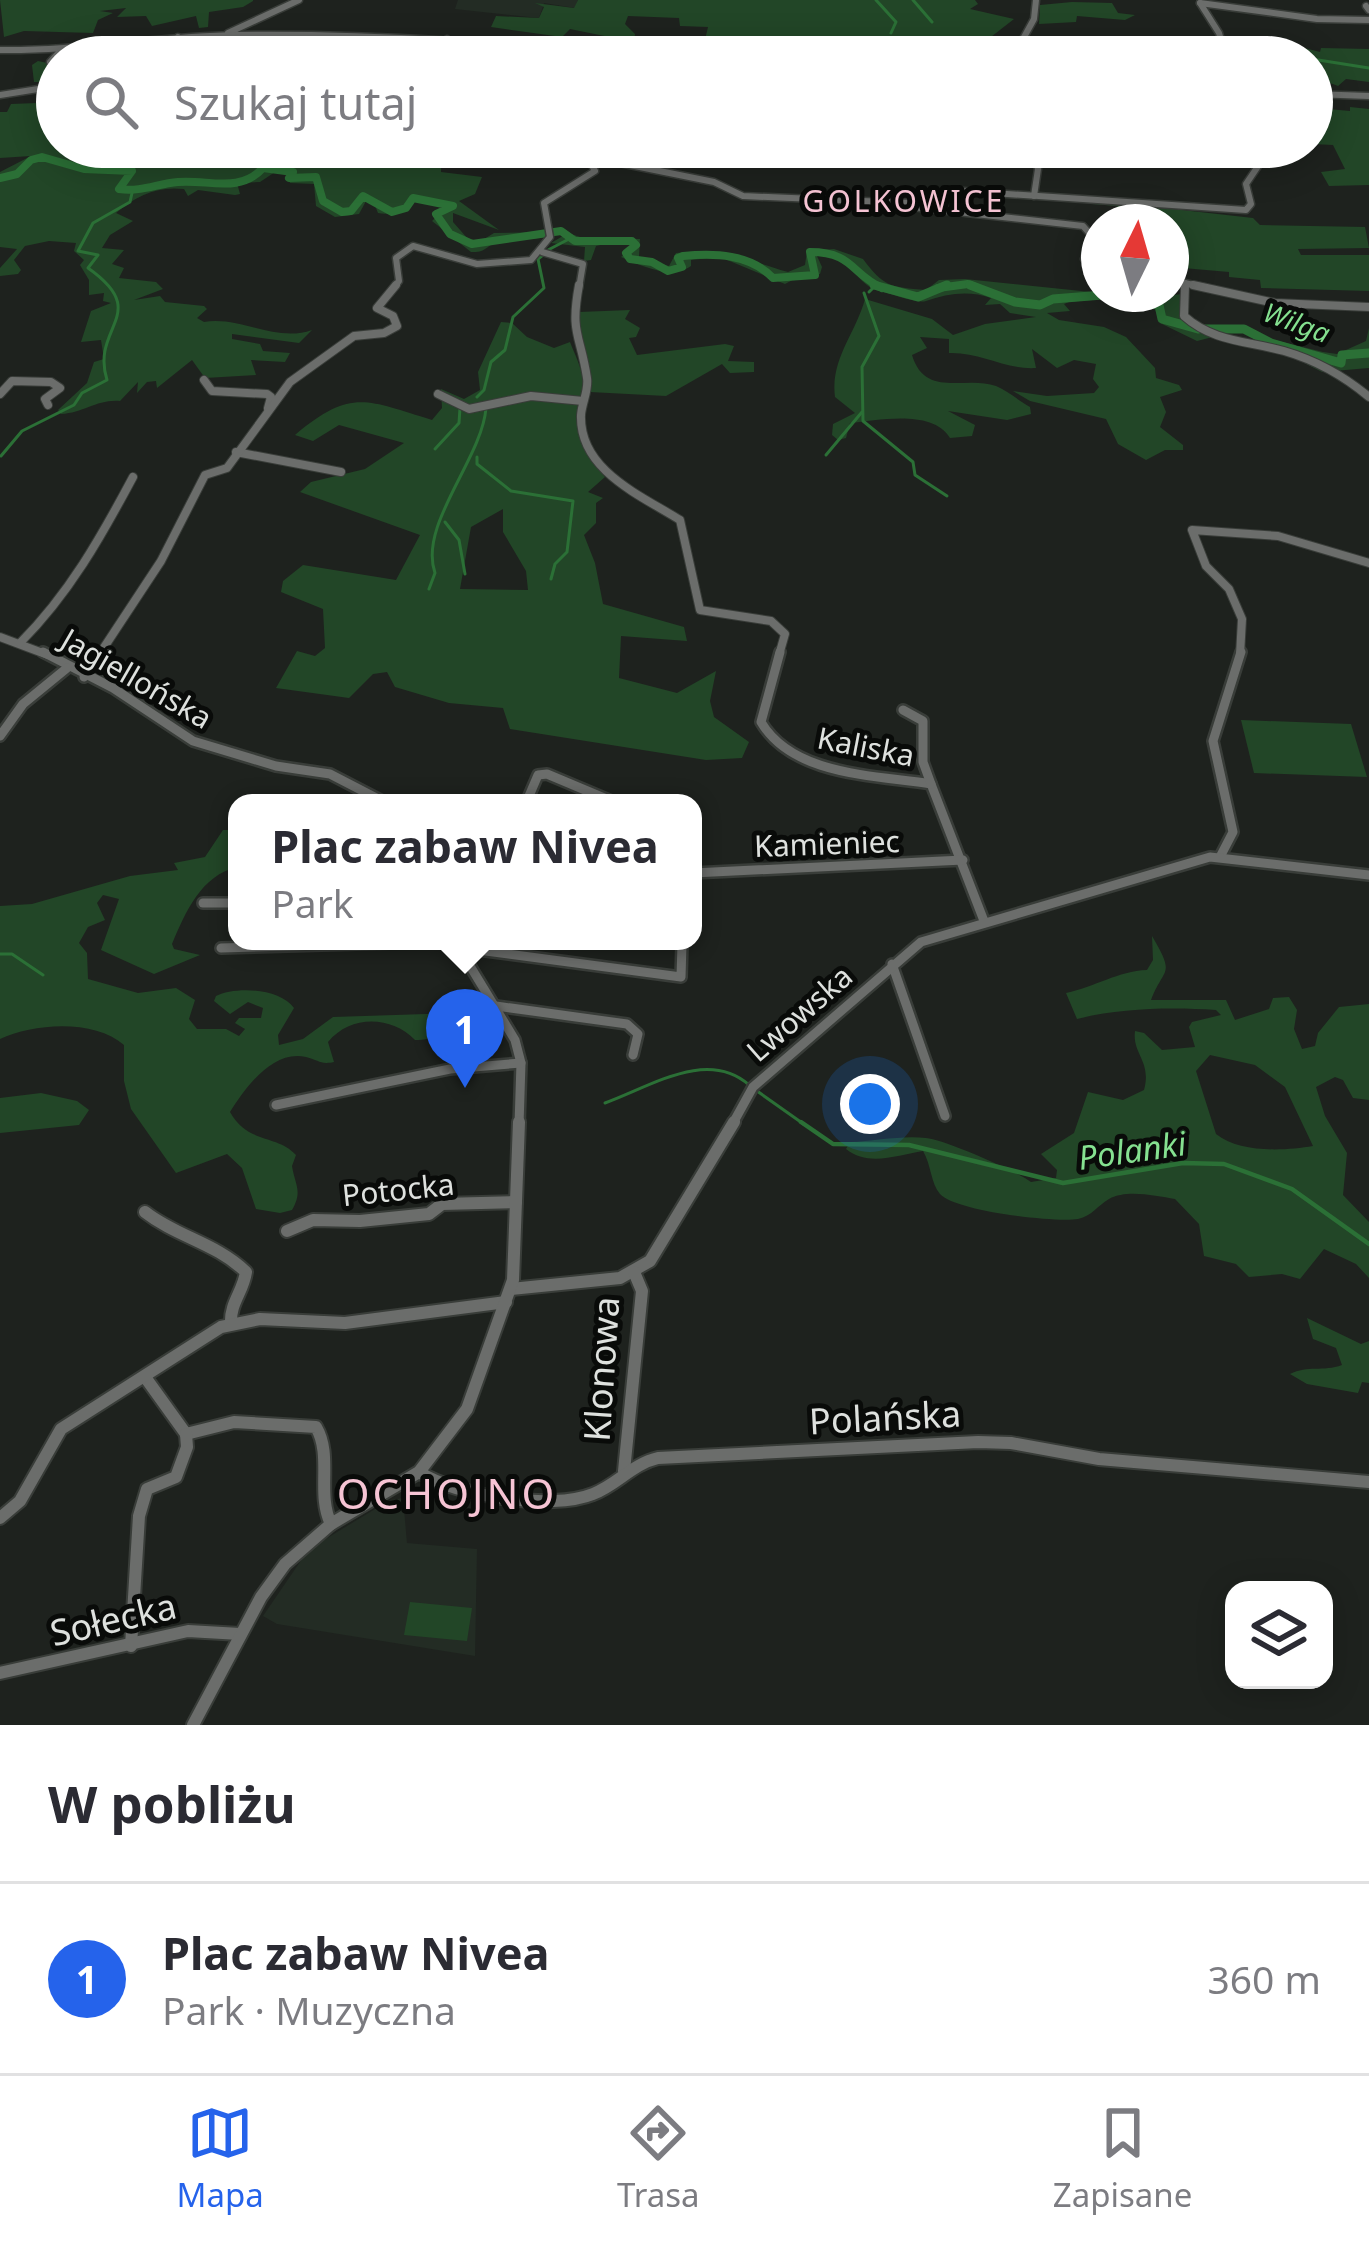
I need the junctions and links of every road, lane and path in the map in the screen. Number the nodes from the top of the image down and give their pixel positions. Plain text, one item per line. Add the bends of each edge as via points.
1 (299, 0) edge
2 (1036, 0) edge
3 (1200, 2) edge
4 (1369, 20) edge
5 (223, 35) junction
6 (200, 36) edge
7 (279, 36) edge
8 (1025, 36) edge
9 (1220, 36) edge
10 (0, 50) edge
11 (36, 50) edge
12 (36, 89) edge
13 (0, 95) edge
14 (1333, 95) edge
15 (1369, 96) edge
16 (593, 168) edge
17 (645, 168) edge
18 (1038, 168) edge
19 (1256, 168) edge
20 (1034, 196) junction
21 (895, 203) junction
22 (1081, 226) edge
23 (542, 252) junction
24 (1189, 284) edge
25 (1369, 307) edge
26 (1184, 312) edge
27 (204, 380) dead end
28 (0, 394) edge
29 (438, 394) dead end
30 (1369, 397) edge
31 (583, 400) junction
32 (48, 405) dead end
33 (268, 413) junction
34 (236, 452) junction
35 (341, 472) dead end
36 (133, 477) dead end
37 (1369, 563) edge
38 (0, 637) edge
39 (20, 643) junction
40 (68, 668) junction
41 (84, 677) junction
42 (904, 710) dead end
43 (0, 736) edge
44 (931, 784) junction
45 (369, 794) edge
46 (530, 794) edge
47 (594, 794) edge
48 (1220, 857) junction
49 (962, 860) junction
50 (702, 873) edge
51 (1369, 875) edge
52 (203, 903) dead end
53 (228, 903) edge
54 (984, 921) junction
55 (221, 948) dead end
56 (228, 948) edge
57 (465, 950) edge
58 (505, 950) edge
59 (682, 950) edge
60 (892, 964) junction
61 (496, 1006) junction
62 (633, 1055) dead end
63 (521, 1063) junction
64 (276, 1105) dead end
65 (945, 1116) dead end
66 (516, 1202) junction
67 (145, 1212) dead end
68 (287, 1232) dead end
69 (634, 1272) junction
70 (508, 1296) junction
71 (231, 1323) junction
72 (145, 1378) junction
73 (186, 1434) junction
74 (624, 1471) junction
75 (419, 1472) junction
76 (1369, 1482) edge
77 (0, 1518) edge
78 (331, 1524) junction
79 (240, 1634) junction
80 (131, 1646) junction
81 (0, 1673) edge
82 (193, 1725) edge

1 - 5 street
2 - 8 street via 1035,24
3 - 4 street
3 - 9 street
5 - 6 street
5 - 7 street
10 - 11 street
12 - 13 street
14 - 15 street
16 - 23 street via 544,203 549,232
17 - 21 street via 723,184 743,196
18 - 20 street
19 - 20 street via 1246,184 1246,210
20 - 21 street via 963,191
21 - 22 street
23 - 31 street via 583,264 572,333 588,382
23 - 33 street via 492,265 409,247 394,262 399,281 377,308 397,326 336,347 283,390
24 - 25 street via 1275,303
26 - 30 street via 1200,329 1335,371
27 - 33 street via 212,391 267,394
28 - 32 street via 12,382 51,382 60,388
29 - 31 street via 469,409 530,396
31 - 44 street, Kaliska via 585,437 601,467 681,522 700,610 774,622 785,638 761,722 765,735 805,761
33 - 34 street
34 - 35 street
34 - 41 street via 191,496 161,561
36 - 39 street via 50,613
37 - 48 street via 1278,536 1192,530 1242,619 1241,653 1213,741 1233,832
38 - 39 street, Jagiellońska
39 - 40 street, Jagiellońska
40 - 41 street, Jagiellońska
40 - 43 street via 23,704
41 - 45 street, Jagiellońska via 193,741 330,774
42 - 44 street via 923,721 922,762
44 - 49 street, Kaliska
46 - 47 street via 538,775 547,775
48 - 51 street, Lwowska
48 - 54 street, Lwowska
49 - 50 street, Kamieniec
49 - 54 street, Kaliska
52 - 53 street
54 - 60 street, Lwowska via 921,942
55 - 56 street
57 - 61 street
58 - 59 street via 673,977 681,977
60 - 65 street
60 - 69 street, Lwowska via 753,1087 669,1237
61 - 62 street via 627,1024 638,1034
61 - 63 street
63 - 64 street via 450,1069
63 - 66 street
66 - 68 street, Potocka via 313,1220
66 - 70 street
67 - 71 street via 160,1226 207,1239 246,1272
69 - 70 street
69 - 74 street, Klonowa via 642,1291
70 - 71 street via 345,1323
70 - 75 street via 467,1409
71 - 72 street
72 - 73 street
72 - 77 street via 61,1429 20,1501
73 - 78 street via 234,1421 316,1427 324,1439 320,1499
73 - 80 street via 176,1477 147,1489 139,1516
74 - 75 street, Polańska via 592,1495 568,1500 483,1494
74 - 76 street, Polańska via 658,1457 977,1442
75 - 78 street
78 - 79 street via 285,1564
79 - 80 street, Sołecka via 188,1631
79 - 82 street
80 - 81 street, Sołecka

